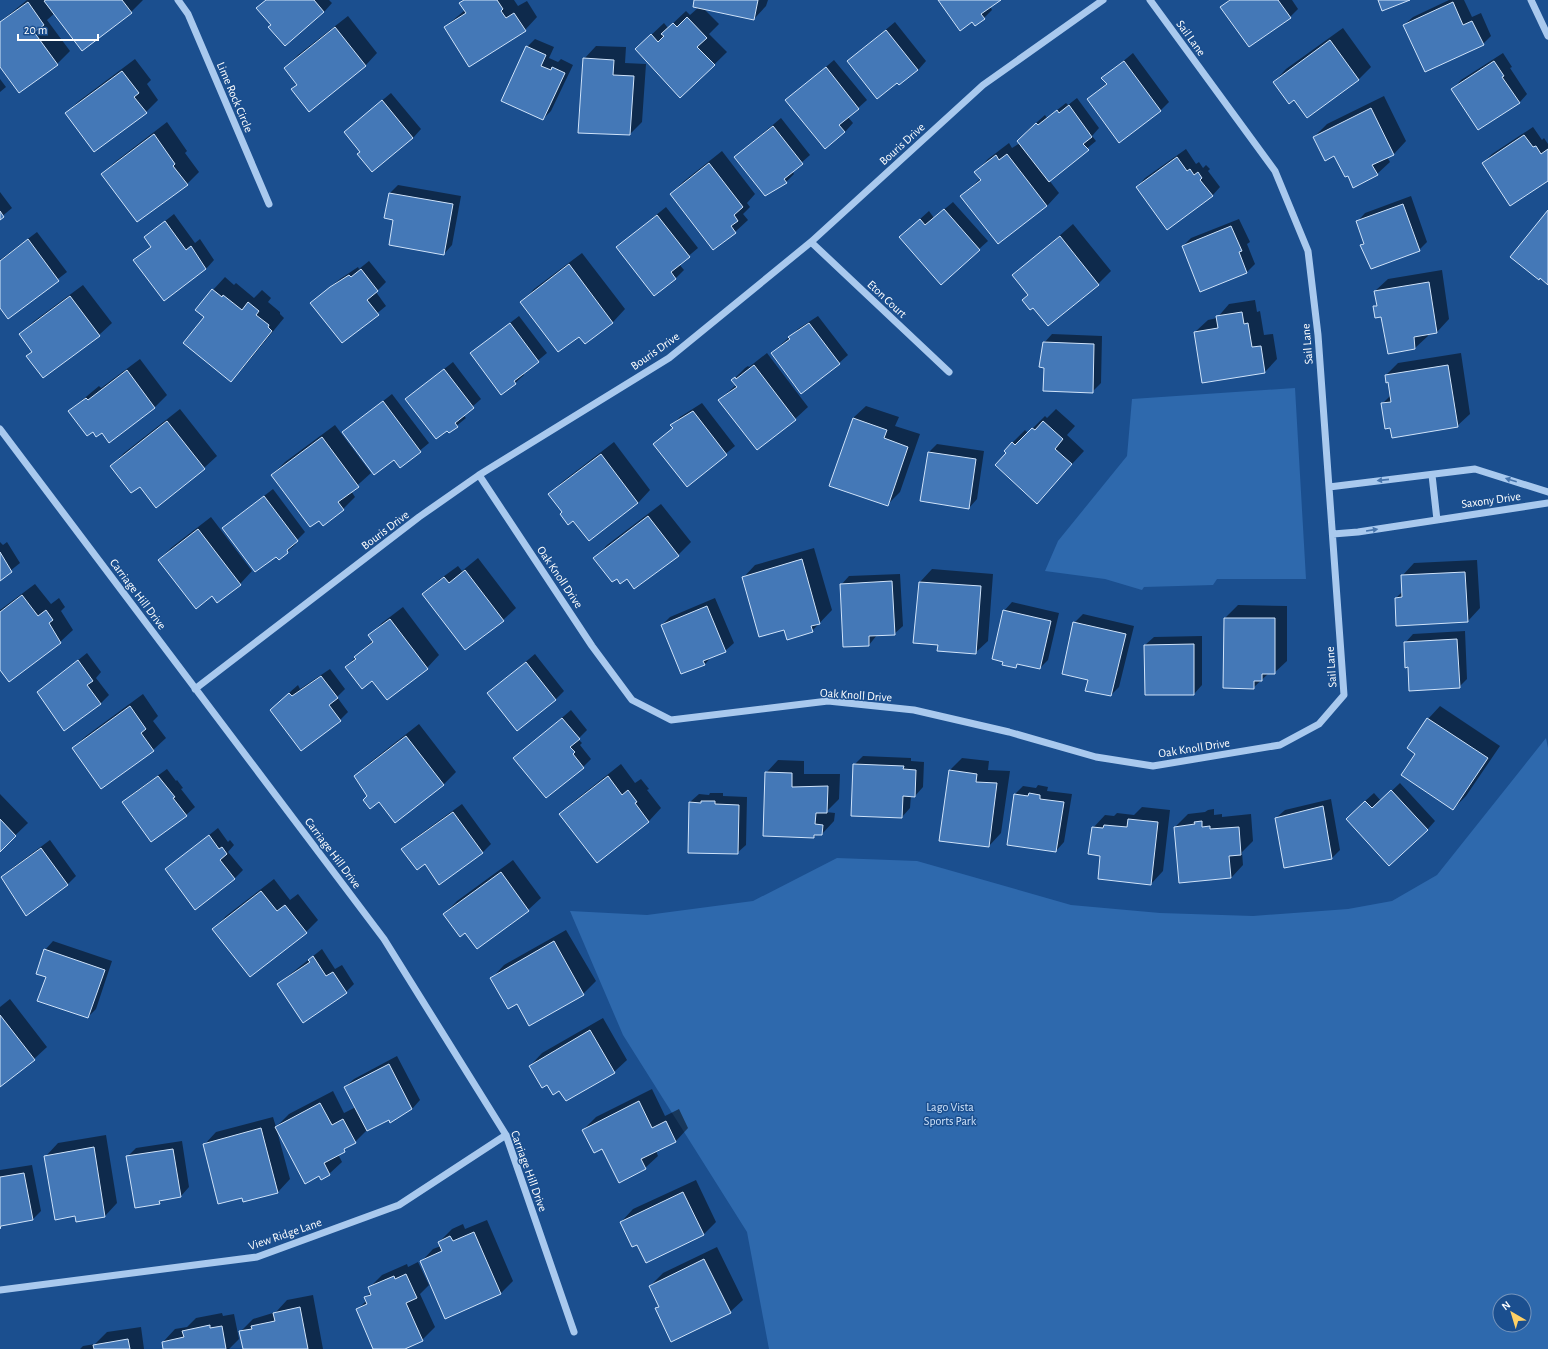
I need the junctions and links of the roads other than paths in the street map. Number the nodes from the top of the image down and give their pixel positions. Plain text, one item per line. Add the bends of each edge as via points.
1 (178, 0) edge
2 (1103, 0) edge
3 (1150, 0) edge
4 (1531, 0) edge
5 (1548, 36) edge
6 (269, 204) dead end
7 (811, 242) junction
8 (949, 372) dead end
9 (0, 429) edge
10 (479, 475) junction
11 (1432, 475) junction
12 (1330, 487) junction
13 (1548, 492) edge
14 (1548, 503) edge
15 (1437, 520) junction
16 (1333, 534) junction
17 (195, 689) junction
18 (1319, 724) joint
19 (506, 1135) junction
20 (0, 1290) edge
21 (574, 1332) dead end

1 - 6 street, Lime Rock Circle via 188,14
2 - 7 street, Bouris Drive via 983,85
3 - 12 street, Sail Lane via 1275,171 1308,251 1318,335
4 - 5 street
7 - 8 street, Eton Court
7 - 10 street, Bouris Drive via 669,358
9 - 17 street, Carriage Hill Drive
10 - 17 street, Bouris Drive via 419,517
10 - 18 street, Oak Knoll Drive via 592,646 632,700 671,720 828,701 914,710 1009,732 1096,757 1153,766 1280,745
11 -> 12 street, Saxony Drive
13 -> 11 street, Saxony Drive via 1475,469
11 - 15 street
12 - 16 street, Sail Lane
14 - 15 street, Saxony Drive
16 -> 15 street, Saxony Drive
16 - 18 street, Sail Lane via 1344,695
17 - 19 street, Carriage Hill Drive via 384,939
19 - 20 street, View Ridge Lane via 399,1205 258,1257
19 - 21 street, Carriage Hill Drive

